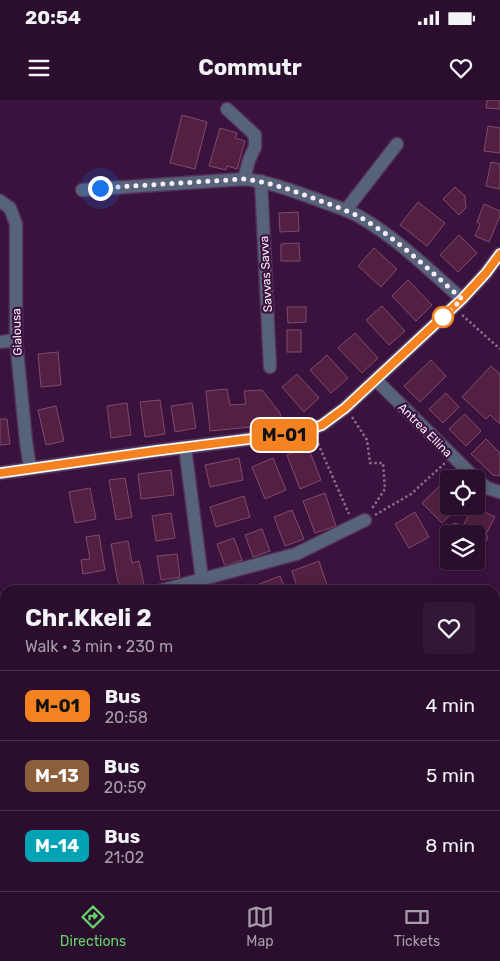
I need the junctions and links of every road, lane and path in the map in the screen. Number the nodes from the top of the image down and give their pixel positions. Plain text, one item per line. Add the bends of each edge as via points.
1 (227, 110) dead end
2 (397, 144) dead end
3 (244, 179) junction
4 (261, 181) junction
5 (82, 190) dead end
6 (0, 200) edge
7 (346, 210) junction
8 (500, 254) edge
9 (457, 303) junction
10 (16, 340) junction
11 (0, 342) edge
12 (500, 349) edge
13 (270, 367) dead end
14 (376, 380) junction
15 (345, 408) junction
16 (312, 429) junction
17 (184, 447) junction
18 (452, 457) junction
19 (30, 468) junction
20 (466, 470) edge
21 (0, 474) edge
22 (485, 486) edge
23 (500, 492) edge
24 (359, 523) junction
25 (202, 579) junction
26 (180, 585) edge

1 - 3 street via 256,135 256,147
2 - 7 street
3 - 4 street
3 - 5 street
4 - 7 street
4 - 13 street, Savvas Savva
6 - 10 street, Gialousa via 10,208 16,224
7 - 9 street via 405,250
8 - 9 street
9 - 12 path
9 - 14 street
10 - 11 street
10 - 19 street, Gialousa
14 - 15 street
14 - 18 street, Antrea Ellina
15 - 16 street
15 - 24 path via 367,440 370,463 383,463 385,489
16 - 17 street
16 - 24 path
17 - 19 street
17 - 25 street
18 - 20 street, Antrea Ellina
18 - 24 path via 410,494
19 - 21 street
22 - 23 street, Antrea Ellina
24 - 25 street via 296,554
25 - 26 street

